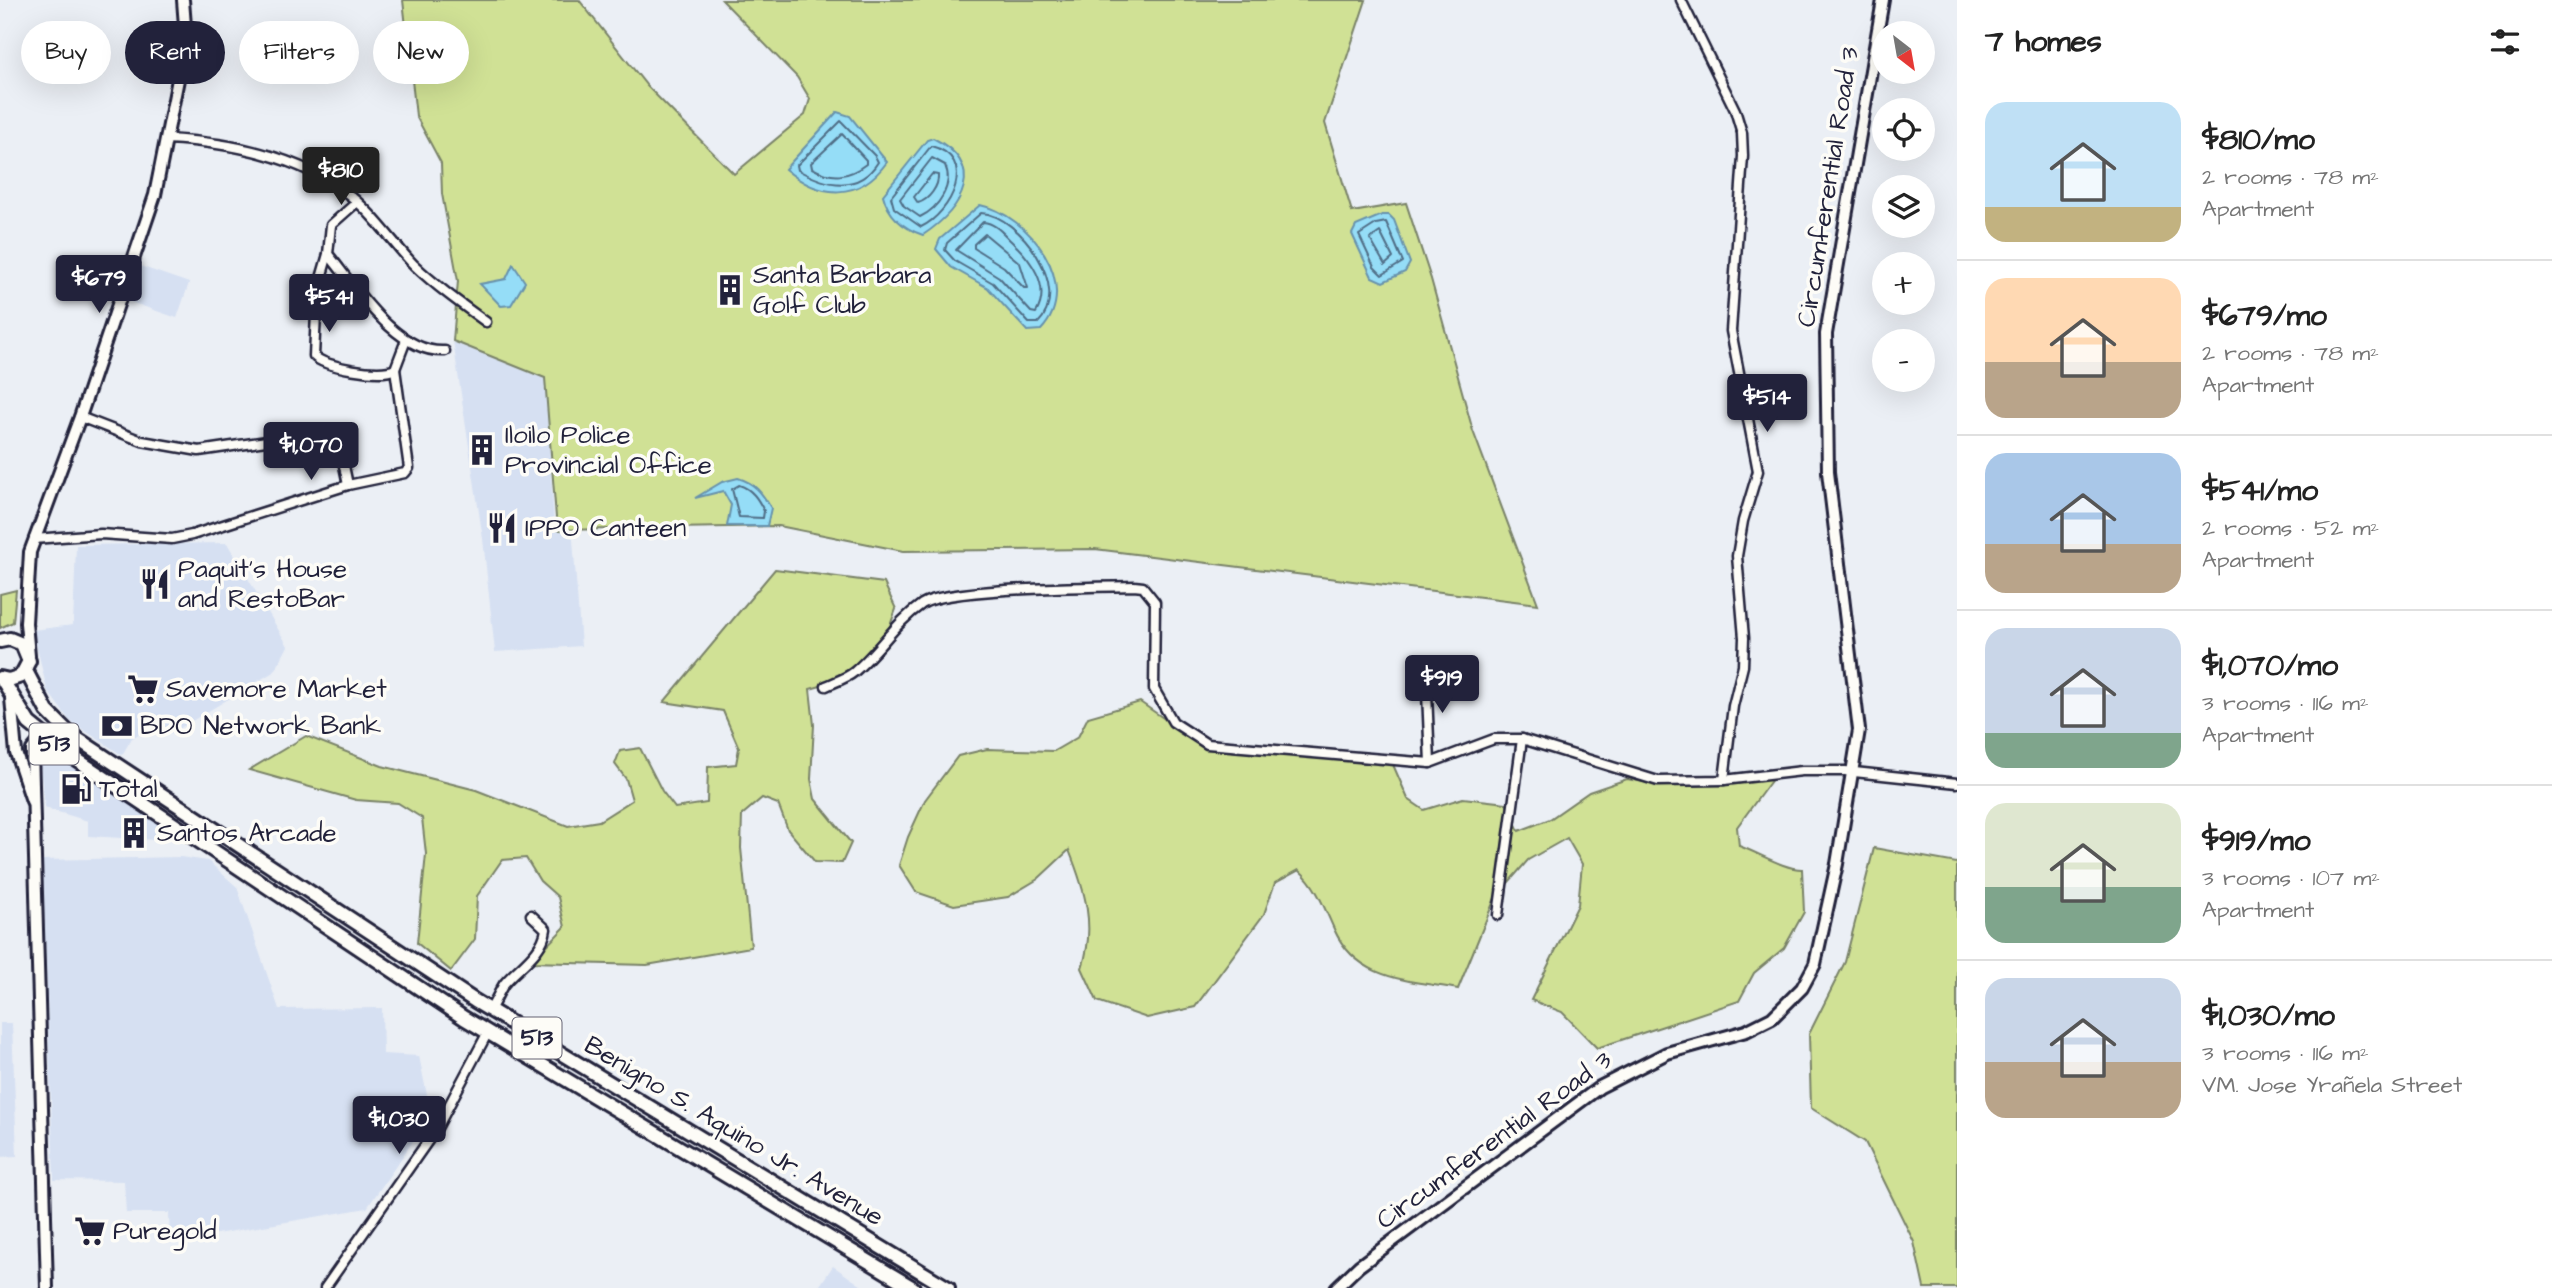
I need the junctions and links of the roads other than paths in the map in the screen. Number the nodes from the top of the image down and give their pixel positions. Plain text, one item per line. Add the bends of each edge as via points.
1 (183, 0) edge
2 (1681, 0) edge
3 (1883, 0) edge
4 (166, 139) junction
5 (357, 202) junction
6 (328, 254) junction
7 (485, 322) dead end
8 (405, 340) junction
9 (445, 351) dead end
10 (395, 369) junction
11 (80, 417) junction
12 (348, 485) junction
13 (34, 539) junction
14 (26, 623) junction
15 (3, 640) edge
16 (29, 656) junction
17 (1426, 668) dead end
18 (26, 671) junction
19 (1, 678) edge
20 (825, 686) dead end
21 (11, 698) junction
22 (1522, 739) junction
23 (51, 742) junction
24 (1430, 763) junction
25 (1852, 772) junction
26 (135, 774) junction
27 (1724, 780) junction
28 (1957, 783) edge
29 (125, 790) junction
30 (32, 804) junction
31 (531, 915) dead end
32 (1498, 915) dead end
33 (490, 1010) junction
34 (488, 1032) junction
35 (769, 1179) junction
36 (758, 1196) junction
37 (47, 1288) edge
38 (325, 1288) edge
39 (913, 1288) edge
40 (948, 1288) edge
41 (1336, 1288) edge

1 - 4 main road via 186,39
2 - 27 street via 1742,133 1731,331 1758,471 1737,555 1743,666
3 - 25 main road, Circumferential Road 3 via 1826,334 1828,472 1859,730
4 - 5 street via 217,144 296,165
4 - 11 main road via 155,195
5 - 6 street via 331,225
5 - 7 street via 415,265
6 - 8 street
6 - 10 street via 317,292 314,356 323,363 370,372
8 - 9 street via 420,349
8 - 10 street
10 - 12 street via 409,468 402,474
11 - 12 street via 142,441 199,451 334,431
11 - 13 main road
12 - 13 street via 192,536 101,534
13 - 14 main road
14 - 15 main road
14 - 16 main road
15 - 16 main road via 22,644
16 - 18 main road
17 - 24 street
18 - 19 main road via 15,679
18 - 26 main road, Benigno S. Aquino Jr. Avenue / 513 via 47,711 62,728
19 - 21 main road, Benigno S. Aquino Jr. Avenue / 513
20 - 24 street via 855,672 888,632 933,599 1143,587 1155,602 1154,689 1173,722 1188,734 1207,744
21 - 23 main road, Benigno S. Aquino Jr. Avenue / 513
21 - 30 main road via 16,753
22 - 24 street via 1494,739
22 - 27 street via 1658,781
22 - 32 street
23 - 29 main road, Benigno S. Aquino Jr. Avenue / 513
23 - 30 main road via 38,743 32,750
25 - 27 street via 1802,771
25 - 28 street
25 - 41 main road, Circumferential Road 3 via 1824,934 1815,964 1787,1005 1758,1026 1667,1053 1600,1087 1359,1266
26 - 29 main road
26 - 33 main road, Benigno S. Aquino Jr. Avenue / 513
29 - 34 main road, Benigno S. Aquino Jr. Avenue / 513
30 - 37 main road
31 - 33 street via 546,929 545,936
33 - 35 main road, Benigno S. Aquino Jr. Avenue / 513
34 - 36 main road, Benigno S. Aquino Jr. Avenue / 513
34 - 38 street via 436,1128
35 - 36 main road
35 - 40 main road, Benigno S. Aquino Jr. Avenue / 513
36 - 39 main road, Benigno S. Aquino Jr. Avenue / 513

